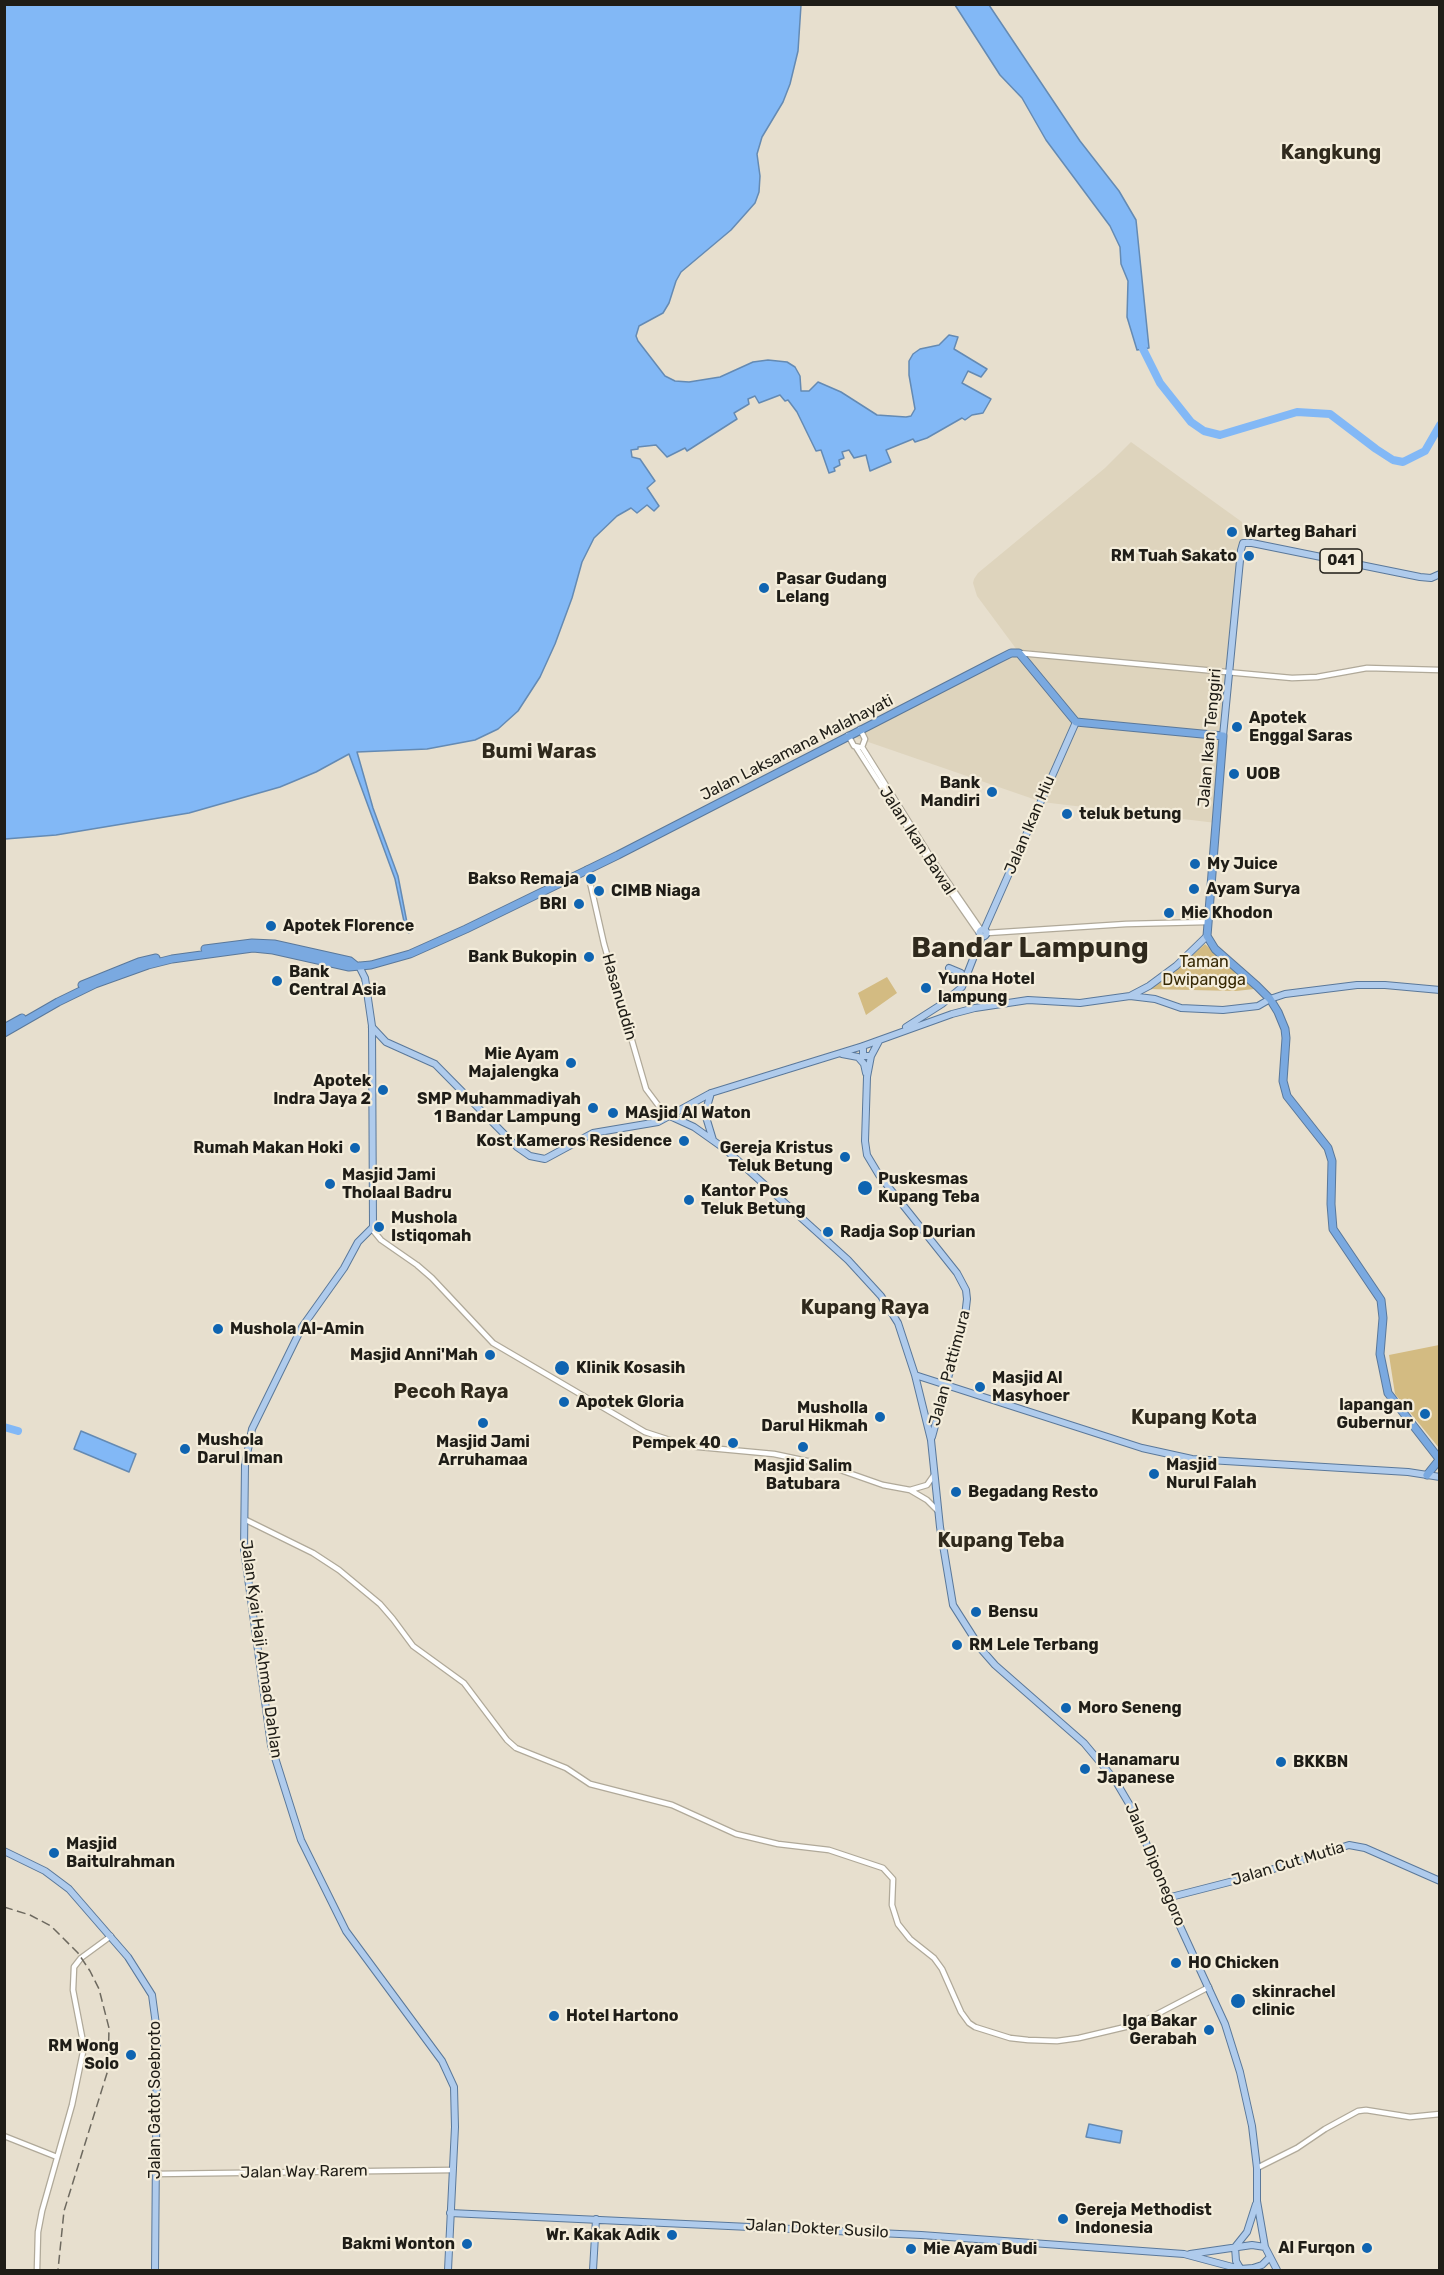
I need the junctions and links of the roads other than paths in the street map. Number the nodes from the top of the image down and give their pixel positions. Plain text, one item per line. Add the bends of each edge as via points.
1 (1439, 575) edge
2 (1019, 653) junction
3 (1440, 670) edge
4 (1229, 671) junction
5 (1076, 722) junction
6 (860, 729) junction
7 (848, 735) junction
8 (1223, 736) junction
9 (859, 747) junction
10 (587, 869) junction
11 (1207, 922) junction
12 (983, 933) junction
13 (1207, 936) junction
14 (357, 965) junction
15 (371, 965) junction
16 (949, 968) dead end
17 (365, 978) junction
18 (962, 987) junction
19 (1440, 990) edge
20 (1130, 996) junction
21 (1270, 999) junction
22 (30, 1016) junction
23 (372, 1026) junction
24 (4, 1028) edge
25 (4, 1033) edge
26 (895, 1033) junction
27 (879, 1041) junction
28 (386, 1042) junction
29 (864, 1046) junction
30 (372, 1047) junction
31 (839, 1054) junction
32 (871, 1056) junction
33 (867, 1077) junction
34 (711, 1093) junction
35 (670, 1116) junction
36 (714, 1140) junction
37 (372, 1229) junction
38 (915, 1375) junction
39 (945, 1384) junction
40 (938, 1407) junction
41 (924, 1413) junction
42 (931, 1440) junction
43 (1439, 1460) edge
44 (934, 1473) junction
45 (1427, 1475) junction
46 (1440, 1477) edge
47 (910, 1490) junction
48 (938, 1511) junction
49 (246, 1520) junction
50 (4, 1851) edge
51 (1440, 1881) edge
52 (1167, 1898) junction
53 (111, 1936) junction
54 (1209, 1987) junction
55 (1440, 2114) edge
56 (4, 2136) edge
57 (57, 2157) junction
58 (1257, 2168) junction
59 (452, 2170) junction
60 (155, 2174) junction
61 (1257, 2201) junction
62 (450, 2213) junction
63 (596, 2219) junction
64 (1235, 2247) junction
65 (1265, 2247) junction
66 (1184, 2254) junction
67 (1269, 2258) junction
68 (1242, 2270) edge
69 (36, 2271) edge
70 (154, 2271) edge
71 (448, 2271) edge
72 (593, 2271) edge
73 (1277, 2271) edge

1 - 4 main road, Jalan Ikan Tenggiri / 041 via 1420,577 1243,543
2 - 4 street
2 - 5 highway
2 - 6 highway, Jalan Laksamana Malahayati via 1011,653
3 - 4 street via 1367,668 1308,678
4 - 8 main road, Jalan Ikan Tenggiri / 041
5 - 8 highway
5 - 12 main road, Jalan Ikan Hiu
6 - 7 highway, Jalan Laksamana Malahayati
6 - 9 street, Jalan Ikan Bawal via 865,739
7 - 9 street, Jalan Ikan Bawal
7 - 10 highway, Jalan Laksamana Malahayati
8 - 11 highway, Jalan Ikan Tenggiri
9 - 12 street, Jalan Ikan Bawal via 927,858
10 - 15 highway, Jalan Laksamana Malahayati via 423,949
10 - 35 street, Hasanuddin via 604,944 646,1089
11 - 12 street
11 - 13 highway, Jalan Ikan Tenggiri
12 - 18 main road, Jalan Ikan Hiu
13 - 20 main road via 1176,966
13 - 21 highway via 1215,949
14 - 15 highway, Jalan Laksamana Malahayati
14 - 17 main road
14 - 22 highway, Jalan Laksamana Malahayati via 349,967 253,948 182,957 148,964 94,984
15 - 17 main road
16 - 18 main road via 962,975
17 - 23 main road
18 - 26 main road
19 - 21 main road via 1357,985
20 - 21 main road via 1181,1008 1223,1010 1258,1006
20 - 26 main road via 1080,1004 1028,999 1001,1003
21 - 43 highway via 1285,1029 1283,1082 1287,1096 1328,1148 1332,1161 1333,1229 1381,1300 1380,1354 1388,1393
22 - 24 highway
22 - 25 highway
23 - 28 main road
23 - 30 main road
26 - 27 main road
27 - 29 main road
27 - 32 main road, Jalan Pattimura
28 - 30 main road
28 - 35 main road via 432,1063 517,1147 538,1159 551,1158 593,1133 658,1122
29 - 31 main road
29 - 32 main road via 863,1056
30 - 37 main road
31 - 33 main road via 858,1057
31 - 34 main road
32 - 33 main road, Jalan Pattimura
33 - 39 main road, Jalan Pattimura via 867,1155 949,1260 966,1290 965,1316
34 - 35 main road
34 - 36 main road via 705,1117
35 - 36 main road
36 - 38 main road via 848,1260 881,1296 898,1323
37 - 47 street via 432,1278 493,1343 645,1432 688,1446 808,1461
37 - 49 main road, Jalan Kyai Haji Ahmad Dahlan via 358,1242 302,1327 254,1423 245,1466
38 - 39 main road
38 - 41 main road
39 - 40 main road, Jalan Pattimura
39 - 45 main road via 1142,1448 1192,1459
40 - 41 main road via 933,1413
40 - 42 main road, Jalan Pattimura
41 - 42 main road
42 - 44 main road, Jalan Diponegoro
43 - 45 highway
44 - 47 street via 927,1485
44 - 48 main road, Jalan Diponegoro
45 - 46 main road
47 - 48 street
48 - 52 main road, Jalan Diponegoro via 951,1598 962,1622 995,1665 1072,1731 1115,1780 1136,1814
49 - 54 street via 313,1553 374,1599 414,1646 464,1683 516,1748 567,1768 590,1784 672,1805 736,1834 829,1850 883,1868 893,1879 892,1905 898,1924 909,1939 934,1958 961,2012 975,2027 1010,2038 1057,2042 1138,2024
49 - 59 main road, Jalan Kyai Haji Ahmad Dahlan via 245,1553 269,1733 280,1775 301,1840 340,1922 452,2078 456,2105
50 - 53 main road, Jalan Gatot Soebroto via 58,1880
51 - 52 main road, Jalan Cut Mutia via 1365,1848 1349,1845
52 - 54 main road, Jalan Diponegoro
53 - 57 street via 74,1967 73,1990 83,2052
53 - 60 main road, Jalan Gatot Soebroto via 142,1978 155,2010
54 - 58 main road, Jalan Diponegoro via 1241,2075
55 - 58 street via 1410,2117 1358,2111
56 - 57 street
57 - 69 street via 42,2211
58 - 61 main road, Jalan Diponegoro
59 - 60 street, Jalan Way Rarem
59 - 62 main road, Jalan Kyai Haji Ahmad Dahlan
60 - 70 main road, Jalan Gatot Soebroto
61 - 64 main road via 1247,2232
61 - 65 main road, Jalan Diponegoro
62 - 63 main road, Jalan Dokter Susilo
62 - 71 main road, Jalan Kyai Haji Ahmad Dahlan
63 - 66 main road, Jalan Dokter Susilo via 911,2234
63 - 72 main road
64 - 65 main road, Jalan Dokter Susilo
64 - 66 main road, Jalan Dokter Susilo
64 - 68 main road via 1236,2261
65 - 67 main road, Jalan Diponegoro
66 - 68 main road, Jalan Dokter Susilo
67 - 68 main road via 1262,2265
67 - 73 main road, Jalan Diponegoro

